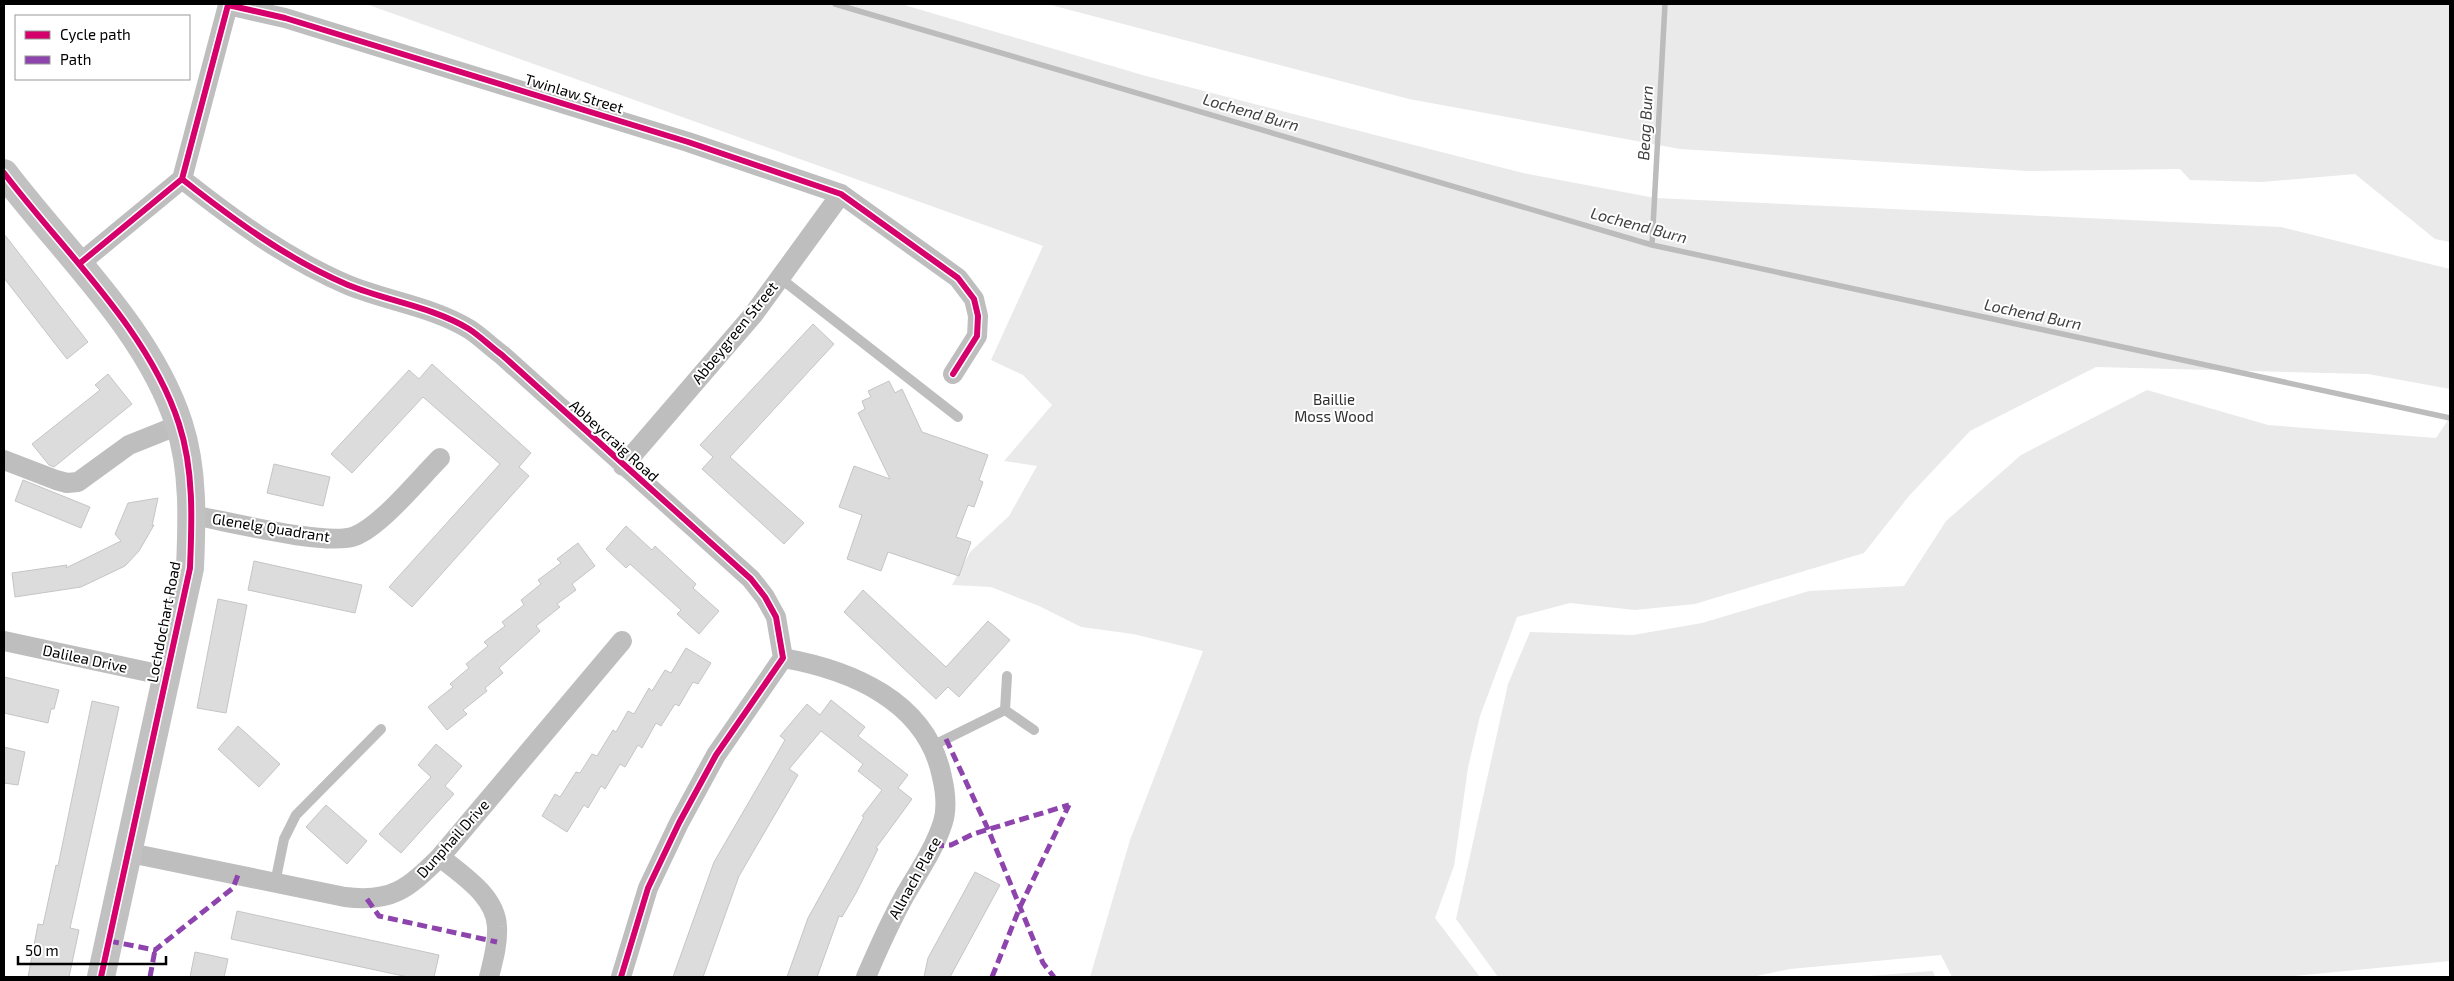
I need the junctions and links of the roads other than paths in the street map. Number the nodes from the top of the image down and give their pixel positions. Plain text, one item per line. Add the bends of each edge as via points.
1 (4, 173) edge
2 (182, 180) junction
3 (842, 194) junction
4 (79, 264) junction
5 (780, 278) junction
6 (953, 374) dead end
7 (958, 416) dead end
8 (179, 425) junction
9 (440, 458) dead end
10 (4, 460) edge
11 (624, 466) junction
12 (192, 515) junction
13 (4, 641) edge
14 (622, 641) dead end
15 (783, 658) junction
16 (166, 676) junction
17 (1007, 676) dead end
18 (1005, 710) junction
19 (381, 729) dead end
20 (1034, 730) dead end
21 (932, 746) junction
22 (130, 853) junction
23 (440, 857) junction
24 (275, 883) junction
25 (101, 977) edge
26 (489, 977) edge
27 (621, 977) edge
28 (866, 977) edge

1 - 4 street, Lochdochart Road
2 - 3 street, Twinlaw Street via 228,5 285,18 688,142
2 - 4 street
2 - 11 street, Abbeycraig Road via 243,227 308,266 468,329 502,355
3 - 5 street, Abbeygreen Street
3 - 6 street, Twinlaw Street via 958,278 974,299 978,316 977,336
4 - 8 street, Lochdochart Road via 144,350
5 - 7 lane
5 - 11 street, Abbeygreen Street via 753,315
8 - 10 street via 130,445 78,482 56,480
8 - 12 street, Lochdochart Road
9 - 12 street, Glenelg Quadrant via 372,526 355,536 330,540
11 - 15 street, Abbeycraig Road via 751,579 776,617
12 - 16 street, Lochdochart Road via 190,568
13 - 16 street, Dalilea Drive
14 - 23 street, Dunphail Drive
15 - 21 street, Allnach Place via 836,670 865,682 909,714
15 - 27 street via 716,756 679,823 648,888
16 - 22 street, Lochdochart Road
17 - 18 lane
18 - 20 lane
18 - 21 lane
19 - 24 lane via 296,815 284,839
21 - 28 street, Allnach Place via 940,764 944,788 944,819 934,846 886,930
22 - 24 street, Dunphail Drive
22 - 25 street, Lochdochart Road
23 - 24 street, Dunphail Drive via 411,885 378,898 345,897
23 - 26 street via 482,894 493,912 497,940

